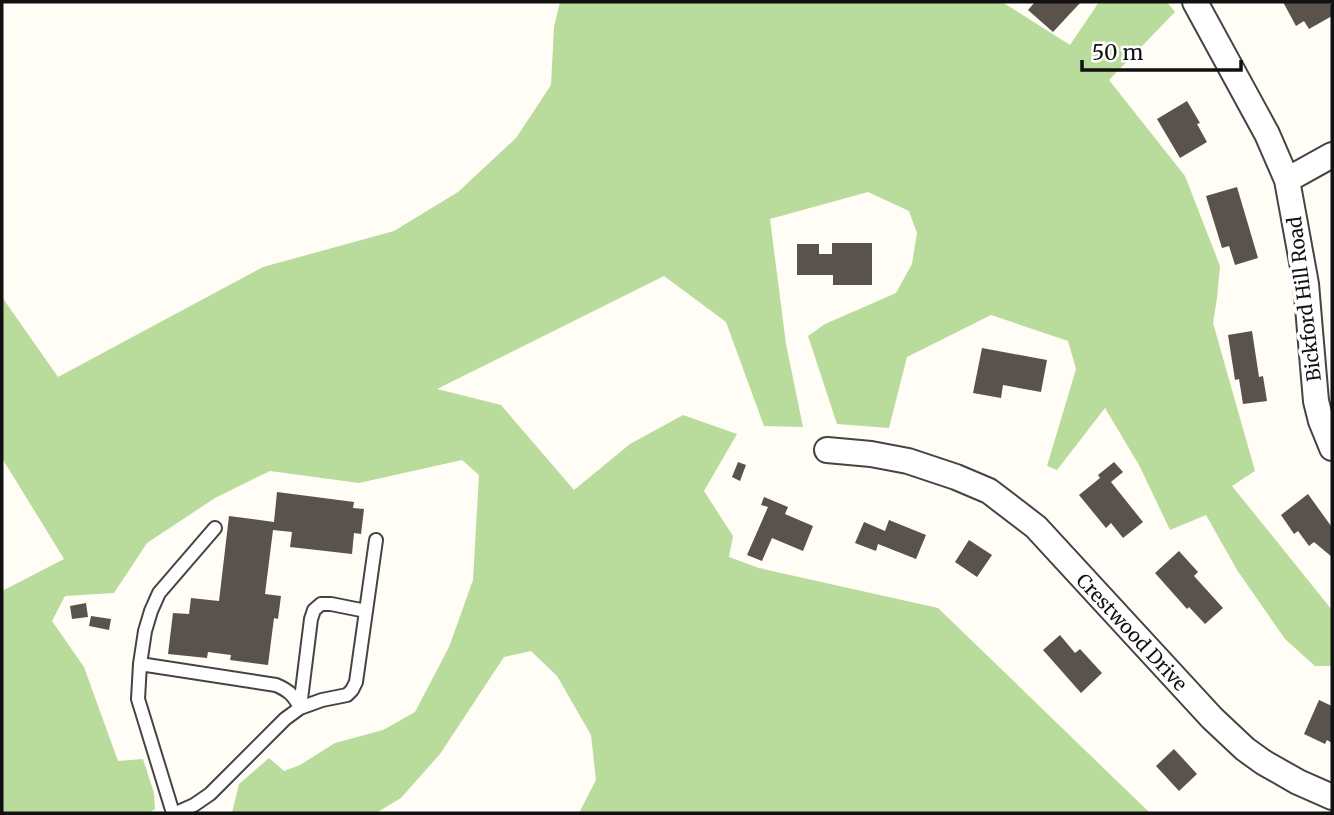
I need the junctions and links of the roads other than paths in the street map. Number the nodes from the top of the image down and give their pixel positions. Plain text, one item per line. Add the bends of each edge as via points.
1 (1195, 2) edge
2 (1332, 155) edge
3 (1287, 180) junction
4 (1332, 448) edge
5 (827, 450) dead end
6 (215, 528) dead end
7 (376, 540) dead end
8 (366, 611) junction
9 (140, 664) junction
10 (300, 708) junction
11 (1332, 797) edge
12 (175, 813) edge

1 - 3 street, Bickford Hill Road
2 - 3 street
3 - 4 street, Bickford Hill Road via 1308,295 1316,401
5 - 11 street, Crestwood Drive via 892,457 989,491 1036,527 1245,748
6 - 9 lane via 159,593 145,631
7 - 8 lane
8 - 10 lane via 352,690
8 - 10 lane via 331,604 314,610
9 - 10 lane via 276,685 295,696
9 - 12 lane via 138,699
10 - 12 lane via 210,794

